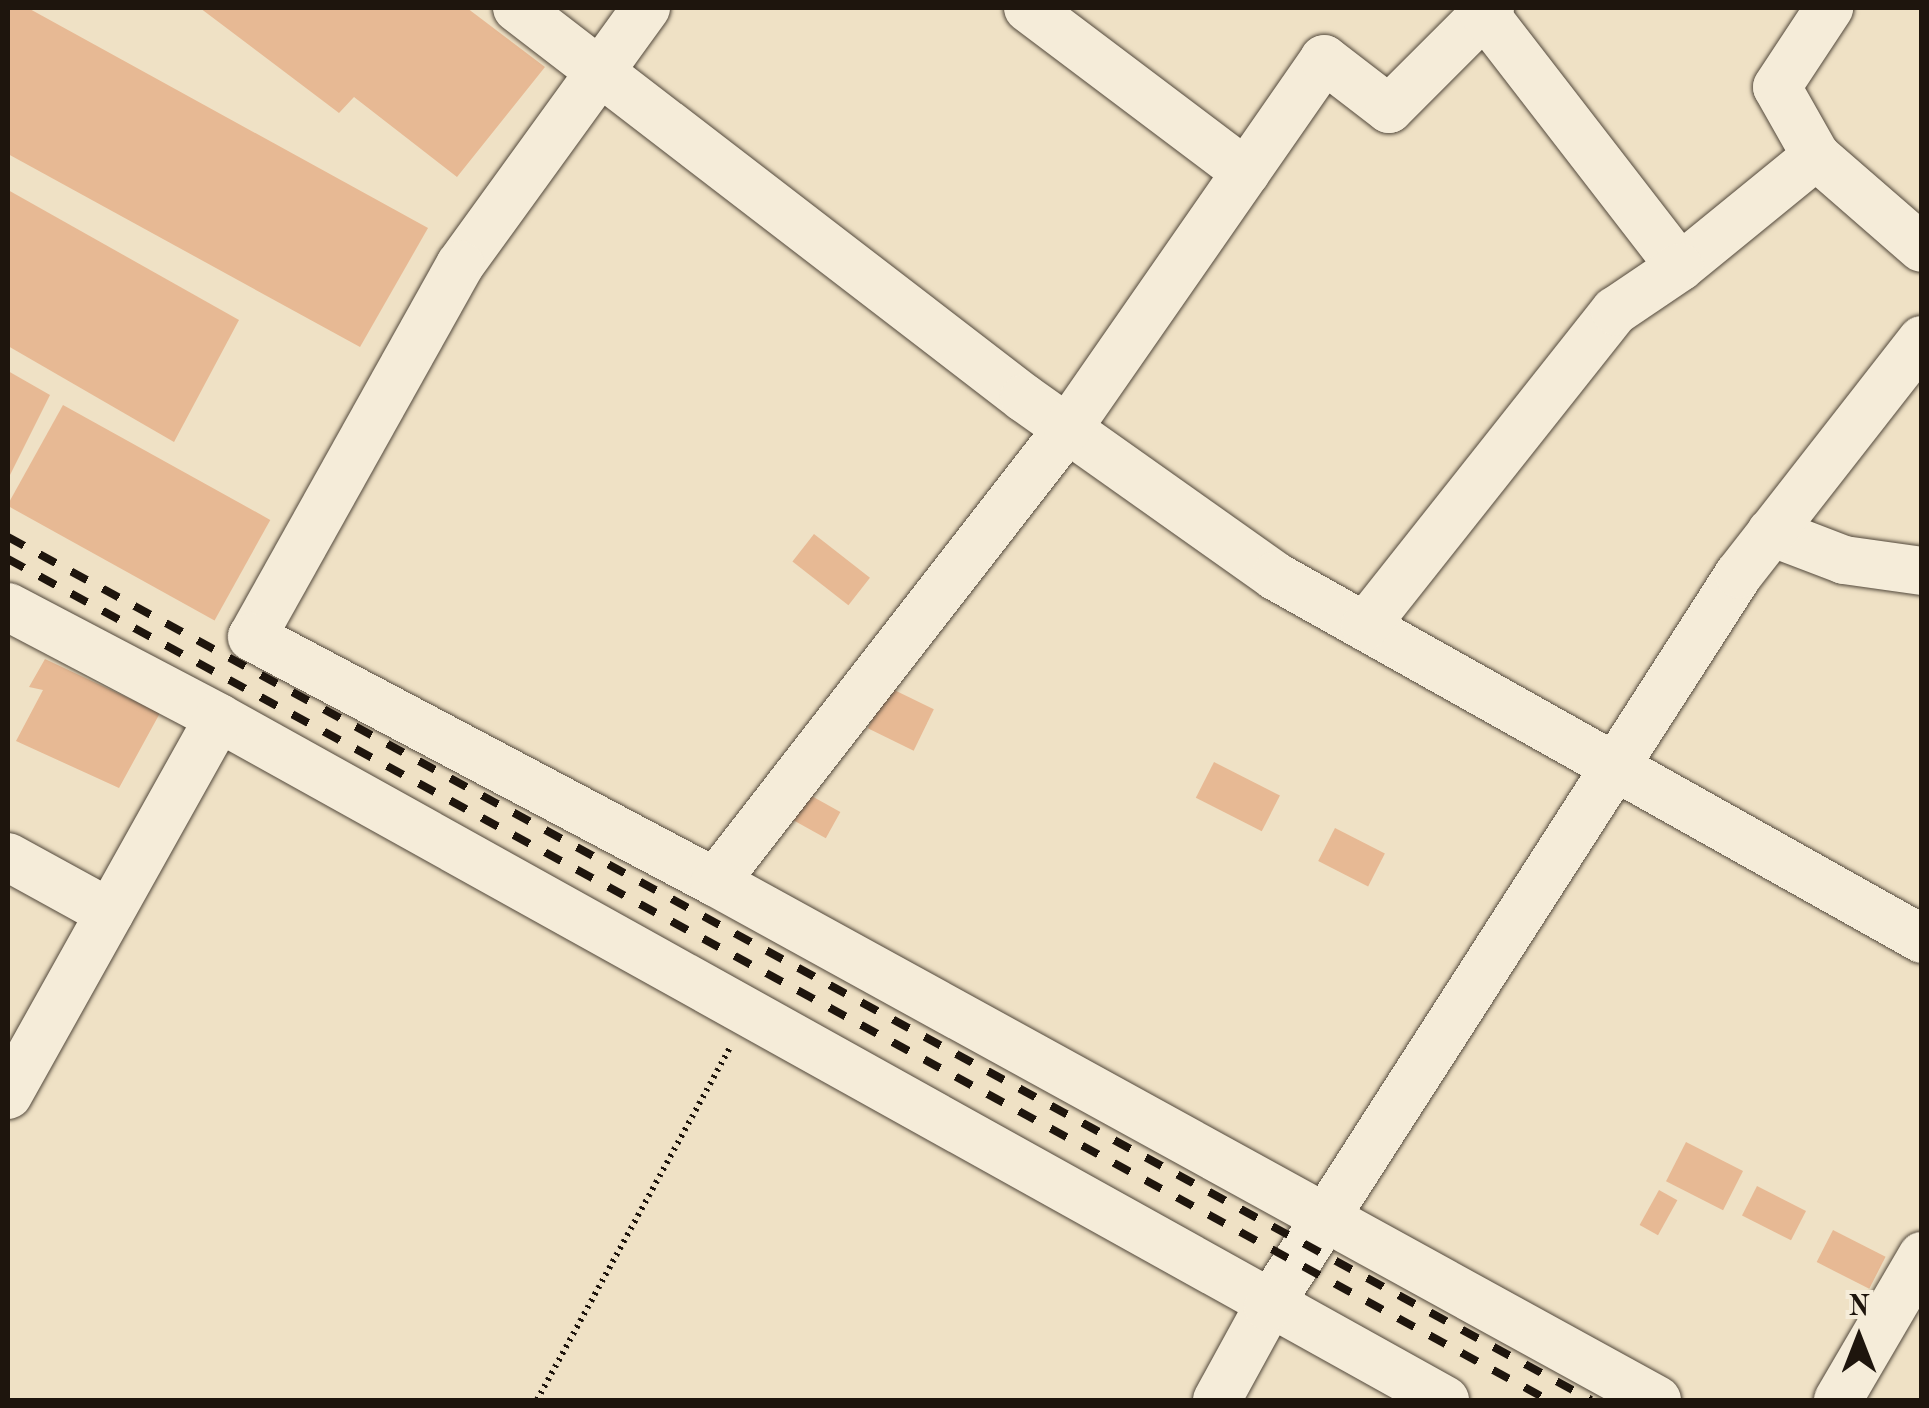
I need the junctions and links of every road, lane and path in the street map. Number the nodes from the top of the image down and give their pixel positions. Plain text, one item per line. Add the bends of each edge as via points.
1 (516, 8) edge
2 (646, 8) edge
3 (1028, 8) edge
4 (1829, 8) edge
5 (1486, 9) edge
6 (604, 72) junction
7 (1816, 156) junction
8 (1246, 172) junction
9 (1922, 248) edge
10 (1680, 268) junction
11 (1922, 340) edge
12 (1068, 428) junction
13 (1771, 532) junction
14 (1922, 571) edge
15 (8, 607) edge
16 (1365, 626) junction
17 (219, 718) junction
18 (1615, 765) junction
19 (8, 857) edge
20 (715, 882) junction
21 (110, 913) junction
22 (1922, 939) edge
23 (750, 1012) junction
24 (8, 1096) edge
25 (1324, 1219) junction
26 (1922, 1256) edge
27 (1268, 1307) junction
28 (537, 1400) edge
29 (1217, 1400) edge
30 (1445, 1400) edge
31 (1657, 1400) edge
32 (1838, 1400) edge

1 - 6 street
2 - 6 street
3 - 8 street
4 - 7 street via 1777,88
5 - 8 street via 1388,109 1324,59
5 - 10 street
6 - 12 street
6 - 20 street via 460,265 252,637
7 - 9 street
7 - 10 street
8 - 12 street
10 - 16 street via 1615,311
11 - 13 street
12 - 16 street via 1275,576
12 - 20 street
13 - 14 street via 1844,560
13 - 18 street
15 - 17 street
16 - 18 street
17 - 21 street
17 - 23 street
18 - 22 street
18 - 25 street
19 - 21 street
20 - 25 street
21 - 24 street
23 - 27 street
23 - 28 path
25 - 27 street
25 - 31 street
26 - 32 street
27 - 29 street
27 - 30 street

